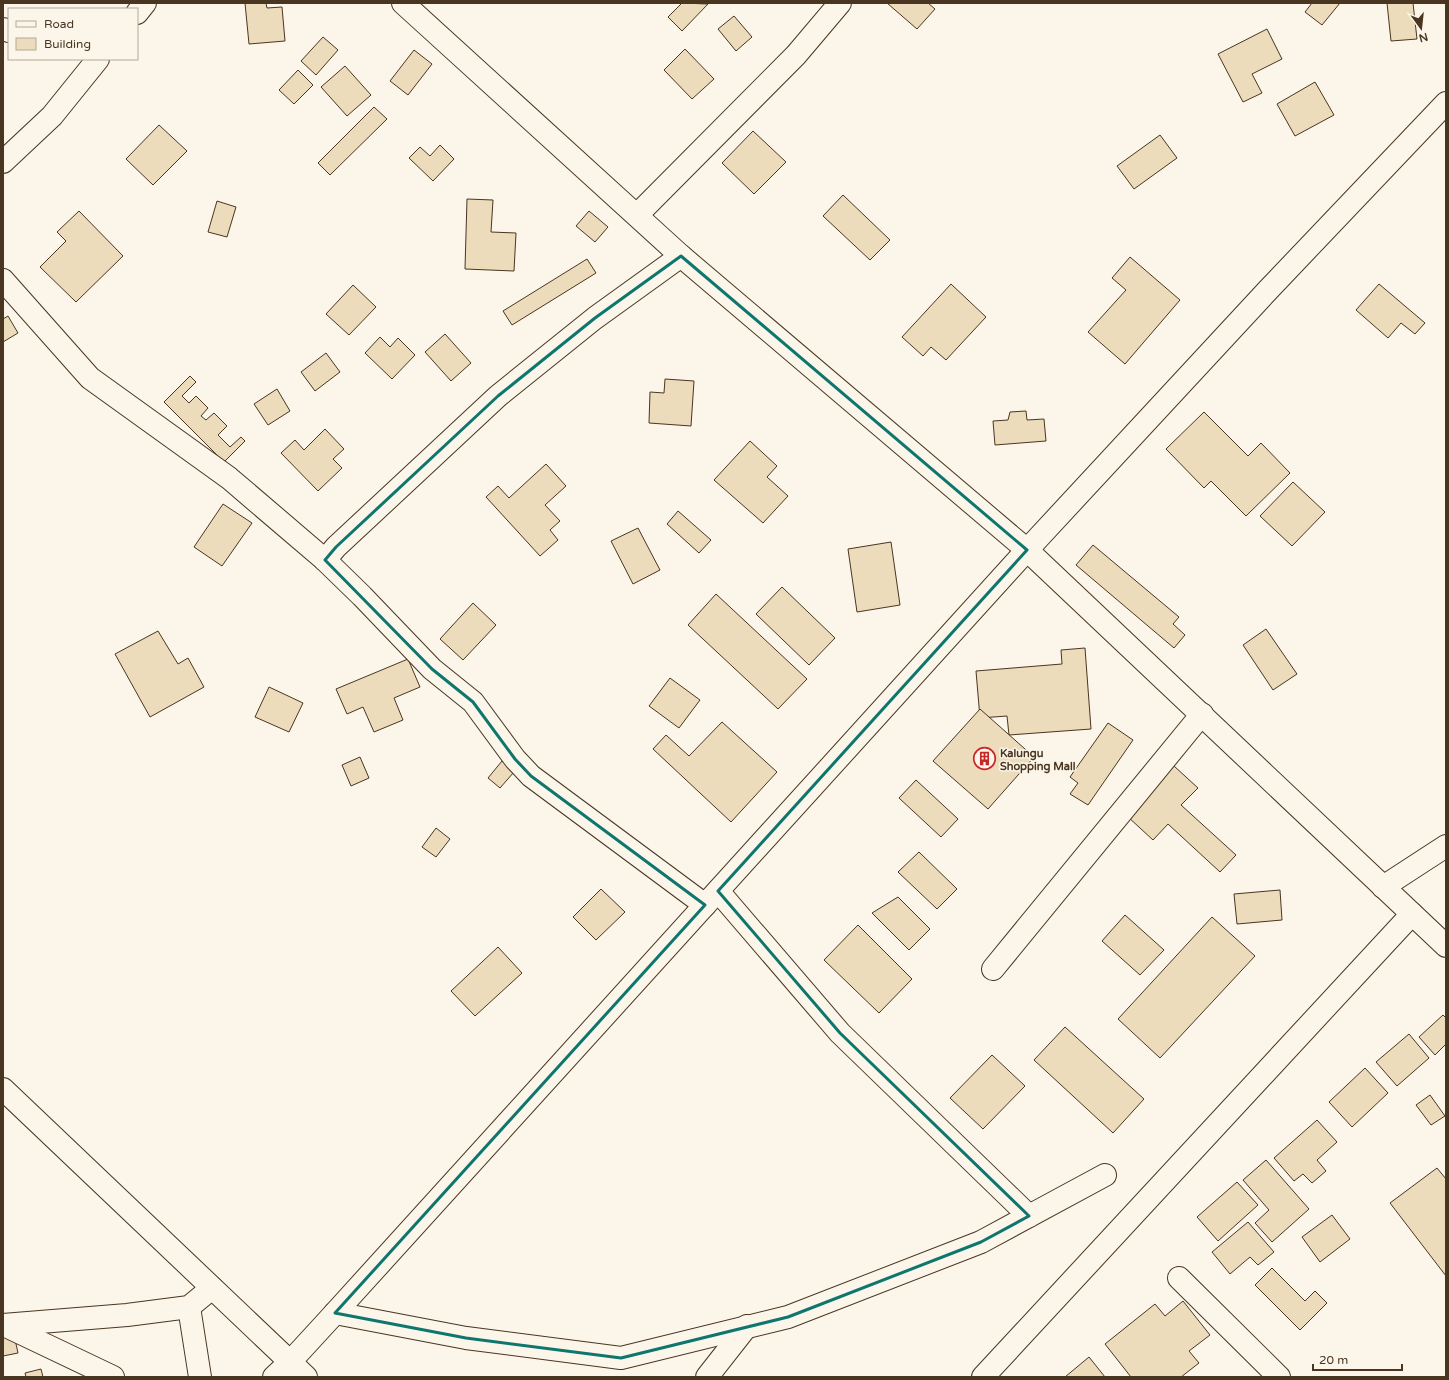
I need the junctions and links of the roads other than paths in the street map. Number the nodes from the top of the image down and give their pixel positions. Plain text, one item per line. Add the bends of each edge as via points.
1 (146, 3) edge
2 (403, 3) edge
3 (840, 3) edge
4 (138, 12) edge
5 (97, 60) edge
6 (1446, 103) edge
7 (3, 162) edge
8 (637, 215) junction
9 (681, 256) junction
10 (3, 280) edge
11 (1027, 550) junction
12 (325, 560) junction
13 (1202, 714) junction
14 (1446, 846) edge
15 (1383, 887) junction
16 (712, 898) junction
17 (1412, 914) junction
18 (1446, 946) edge
19 (993, 969) dead end
20 (3, 1089) edge
21 (1105, 1175) dead end
22 (1029, 1216) junction
23 (1179, 1278) dead end
24 (212, 1288) junction
25 (189, 1307) junction
26 (335, 1313) junction
27 (3, 1325) edge
28 (747, 1326) junction
29 (290, 1362) junction
30 (113, 1377) edge
31 (200, 1377) edge
32 (274, 1377) edge
33 (306, 1377) edge
34 (707, 1377) edge
35 (983, 1377) edge
36 (1279, 1377) edge

1 - 4 street
2 - 8 street
3 - 8 street via 796,55
5 - 7 street via 52,116
6 - 11 street
8 - 9 street
9 - 11 street
9 - 12 street via 595,318 498,396
10 - 12 street via 90,378 228,478
11 - 13 street
11 - 16 street
12 - 16 street via 432,669 474,702 515,760 532,776
13 - 15 street
13 - 19 street
14 - 15 street
15 - 17 street
16 - 22 street via 840,1033
16 - 26 street
17 - 18 street
17 - 35 street
20 - 24 street
21 - 22 street
22 - 28 street via 981,1242 788,1317
23 - 36 street
24 - 25 street
24 - 29 street
25 - 27 street
25 - 31 street
26 - 28 street via 466,1338 621,1358
26 - 29 street
27 - 30 street
28 - 34 street
29 - 32 street
29 - 33 street

